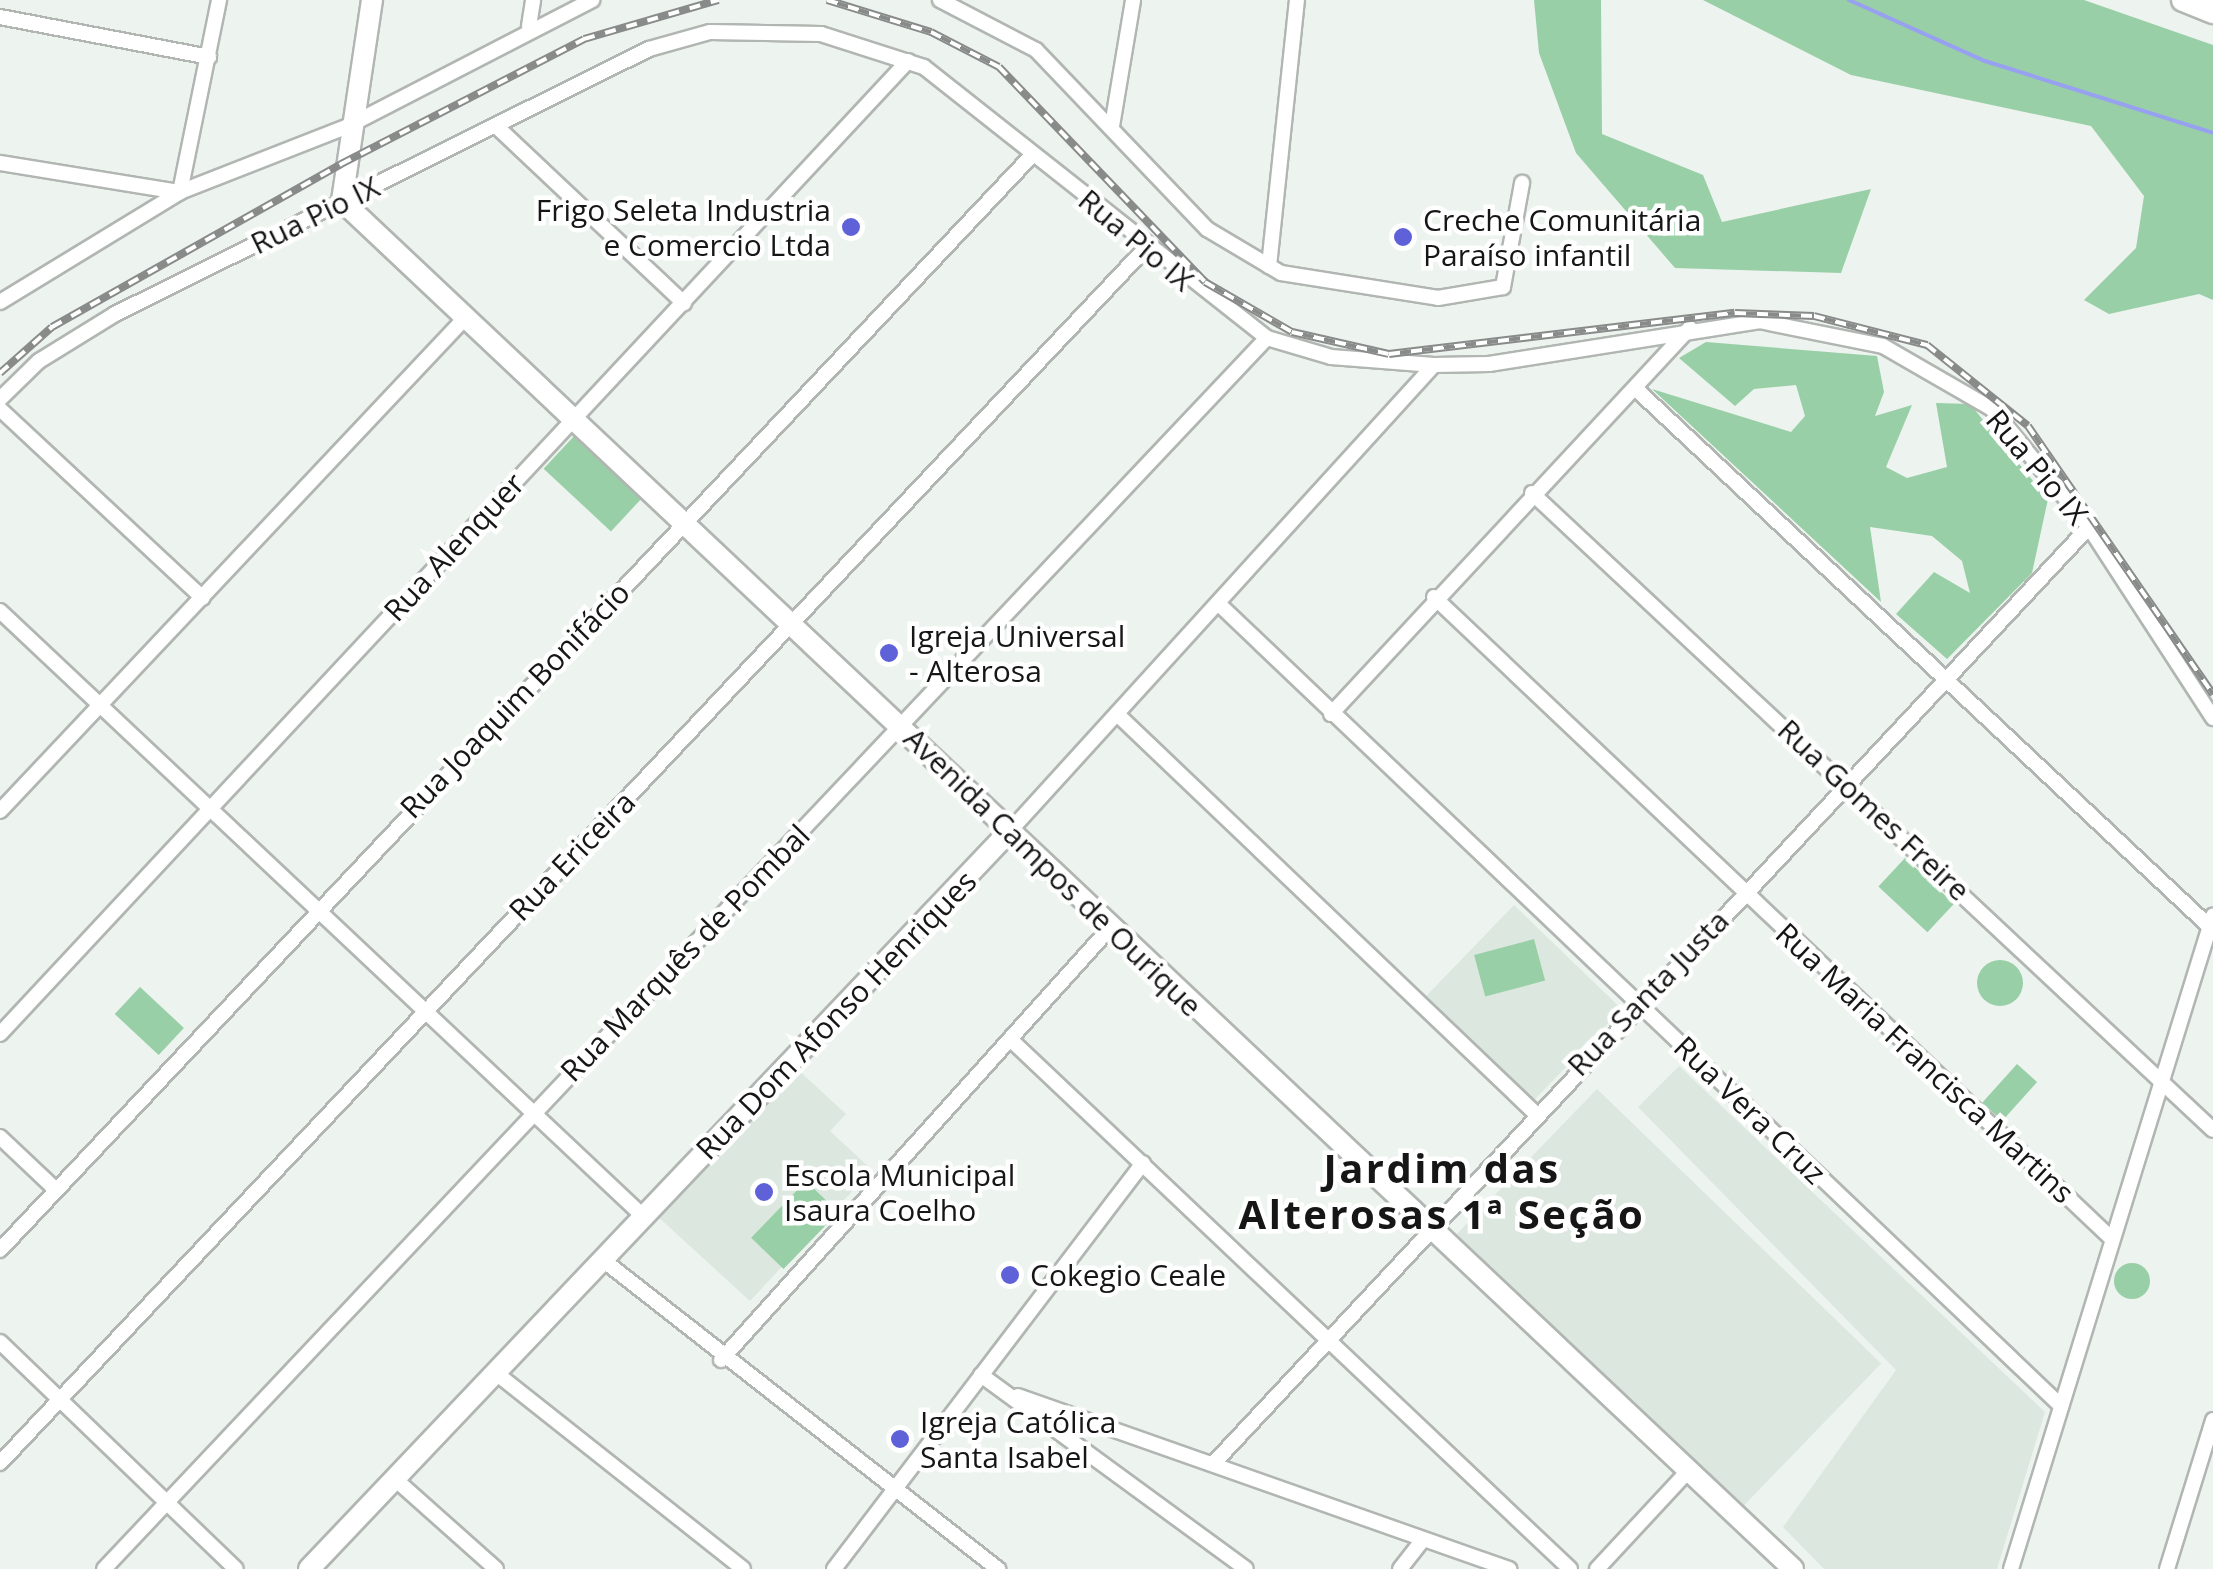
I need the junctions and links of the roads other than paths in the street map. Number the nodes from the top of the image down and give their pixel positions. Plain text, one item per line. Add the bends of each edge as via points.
1 (219, 0) edge
2 (372, 0) edge
3 (533, 0) edge
4 (592, 0) edge
5 (940, 0) edge
6 (1133, 0) edge
7 (1297, 0) edge
8 (2183, 0) edge
9 (2213, 12) edge
10 (0, 17) edge
11 (528, 26) junction
12 (210, 56) junction
13 (908, 61) junction
14 (348, 126) junction
15 (1112, 126) junction
16 (498, 127) junction
17 (1033, 154) junction
18 (0, 163) edge
19 (1522, 183) dead end
20 (180, 192) junction
21 (342, 201) junction
22 (1144, 250) junction
23 (1269, 266) junction
24 (0, 302) edge
25 (684, 302) junction
26 (466, 316) junction
27 (1690, 328) junction
28 (1267, 338) junction
29 (1434, 365) junction
30 (1636, 389) junction
31 (0, 398) edge
32 (0, 409) edge
33 (577, 418) junction
34 (1532, 494) junction
35 (687, 521) junction
36 (2088, 526) junction
37 (1434, 596) junction
38 (203, 598) junction
39 (1222, 606) junction
40 (0, 610) edge
41 (796, 624) junction
42 (1944, 679) junction
43 (97, 707) junction
44 (1117, 714) junction
45 (1331, 714) junction
46 (2213, 718) edge
47 (902, 727) junction
48 (1846, 783) junction
49 (211, 809) junction
50 (0, 811) edge
51 (1008, 833) junction
52 (1745, 892) junction
53 (317, 907) junction
54 (2211, 921) edge
55 (1110, 928) junction
56 (1638, 1002) junction
57 (424, 1009) junction
58 (0, 1034) edge
59 (1010, 1039) junction
60 (2161, 1080) junction
61 (532, 1112) junction
62 (1535, 1113) junction
63 (2213, 1130) edge
64 (0, 1137) edge
65 (1143, 1163) junction
66 (56, 1190) junction
67 (644, 1217) junction
68 (1429, 1228) junction
69 (2112, 1239) junction
70 (0, 1250) edge
71 (603, 1260) junction
72 (1325, 1337) junction
73 (0, 1342) edge
74 (722, 1360) junction
75 (496, 1373) junction
76 (981, 1375) junction
77 (1018, 1396) junction
78 (59, 1400) junction
79 (2061, 1406) junction
80 (2213, 1420) edge
81 (0, 1463) edge
82 (1213, 1464) junction
83 (1688, 1471) junction
84 (394, 1479) junction
85 (896, 1490) junction
86 (168, 1502) junction
87 (1422, 1541) junction
88 (104, 1569) edge
89 (236, 1569) edge
90 (309, 1569) edge
91 (496, 1569) edge
92 (744, 1569) edge
93 (834, 1569) edge
94 (998, 1569) edge
95 (1246, 1569) edge
96 (1400, 1569) edge
97 (1509, 1569) edge
98 (1570, 1569) edge
99 (1597, 1569) edge
100 (1793, 1569) edge
101 (2012, 1569) edge
102 (2167, 1569) edge

1 - 12 street
2 - 14 main road
3 - 11 street
4 - 11 street
5 - 15 street via 1036,50
6 - 15 street
7 - 23 street
8 - 9 main road
10 - 12 street
11 - 14 street
12 - 20 street
13 - 16 street, Rua Pio IX via 822,34 710,32 649,48
13 - 17 street, Rua Pio IX
13 - 25 street, Rua Alenquer
14 - 20 street
14 - 21 main road
15 - 23 street via 1207,229
16 - 21 street, Rua Pio IX
16 - 25 street
17 - 22 street, Rua Pio IX
17 - 35 street, Rua Joaquim Bonifácio
18 - 20 street
19 - 23 street via 1504,287 1438,298
20 - 24 street
21 - 26 main road, Avenida Campos de Ourique
21 - 31 street, Rua Pio IX via 115,314 39,361
22 - 28 street, Rua Pio IX
22 - 41 street, Rua Ericeira
25 - 33 street, Rua Alenquer
26 - 33 main road, Avenida Campos de Ourique
26 - 38 street
27 - 29 street, Rua Pio IX via 1489,364
27 - 30 street
27 - 36 street, Rua Pio IX via 1759,320 1829,329 1942,374 1992,409
28 - 29 street, Rua Pio IX via 1332,357
28 - 47 street, Rua Marquês de Pombal
29 - 39 street, Rua Dom Afonso Henriques
30 - 34 street
30 - 42 street
32 - 38 street
33 - 35 main road, Avenida Campos de Ourique
33 - 49 street, Rua Alenquer
34 - 37 street
34 - 48 street, Rua Gomes Freire
35 - 41 main road, Avenida Campos de Ourique
35 - 53 street, Rua Joaquim Bonifácio
36 - 42 street, Rua Santa Justa
36 - 46 street, Rua Pio IX
37 - 45 street
37 - 52 street, Rua Maria Francisca Martins
38 - 43 street
39 - 44 street, Rua Dom Afonso Henriques
39 - 45 street, Rua Vera Cruz
40 - 43 street
41 - 47 main road, Avenida Campos de Ourique
41 - 57 street, Rua Ericeira
42 - 48 street, Rua Santa Justa
42 - 54 street
43 - 49 street
43 - 50 street
44 - 51 street, Rua Dom Afonso Henriques
44 - 62 street
45 - 56 street, Rua Vera Cruz
47 - 51 main road, Avenida Campos de Ourique
47 - 61 street, Rua Marquês de Pombal
48 - 52 street, Rua Santa Justa
48 - 60 street, Rua Gomes Freire
49 - 53 street
49 - 58 street, Rua Alenquer
51 - 55 main road, Avenida Campos de Ourique
51 - 67 main road, Rua Dom Afonso Henriques
52 - 56 street, Rua Santa Justa
52 - 69 street, Rua Maria Francisca Martins
53 - 57 street
53 - 66 street, Rua Joaquim Bonifácio
54 - 60 street
55 - 59 street
55 - 68 main road, Avenida Campos de Ourique
56 - 62 street, Rua Santa Justa
56 - 79 street, Rua Vera Cruz
57 - 61 street
57 - 78 street, Rua Ericeira
59 - 65 street
59 - 74 street
60 - 63 street, Rua Gomes Freire
60 - 69 street
61 - 67 street
61 - 86 street, Rua Marquês de Pombal
62 - 68 street, Rua Santa Justa
64 - 66 street
65 - 72 street
65 - 76 street
66 - 70 street, Rua Joaquim Bonifácio
67 - 71 main road, Rua Dom Afonso Henriques
68 - 72 street, Rua Santa Justa
68 - 83 main road, Avenida Campos de Ourique
69 - 79 street
71 - 74 street
71 - 75 main road, Rua Dom Afonso Henriques
72 - 82 street, Rua Santa Justa
72 - 98 street
73 - 78 street
74 - 85 street
75 - 84 main road, Rua Dom Afonso Henriques
75 - 92 street
76 - 77 street
76 - 85 street
77 - 82 street
77 - 95 street
78 - 81 street, Rua Ericeira
78 - 86 street
79 - 101 street
80 - 102 street
82 - 87 street
83 - 99 street
83 - 100 main road, Avenida Campos de Ourique
84 - 90 main road, Rua Dom Afonso Henriques
84 - 91 street
85 - 93 street
85 - 94 street
86 - 88 street, Rua Marquês de Pombal
86 - 89 street
87 - 96 street
87 - 97 street

